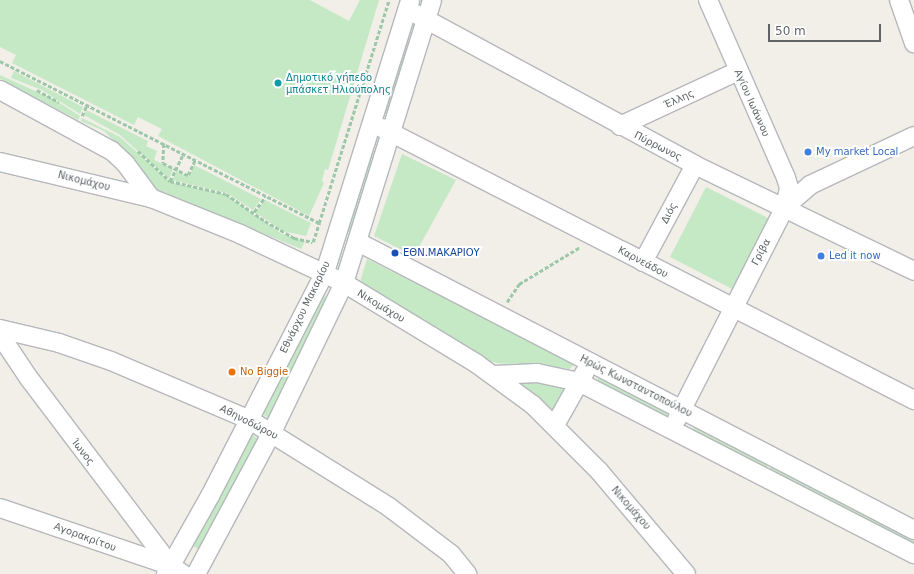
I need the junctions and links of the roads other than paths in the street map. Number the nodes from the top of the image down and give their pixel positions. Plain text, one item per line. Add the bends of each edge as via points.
1 (432, 0) edge
2 (708, 0) edge
3 (898, 0) edge
4 (409, 5) edge
5 (427, 20) junction
6 (914, 43) edge
7 (738, 71) junction
8 (0, 90) edge
9 (372, 123) junction
10 (620, 126) junction
11 (392, 132) junction
12 (914, 136) edge
13 (0, 162) edge
14 (695, 165) junction
15 (150, 198) junction
16 (785, 207) junction
17 (358, 242) junction
18 (643, 262) junction
19 (914, 271) edge
20 (325, 272) junction
21 (344, 283) junction
22 (732, 309) junction
23 (0, 329) edge
24 (0, 334) edge
25 (590, 362) junction
26 (495, 375) junction
27 (579, 382) junction
28 (914, 400) edge
29 (682, 409) junction
30 (250, 420) junction
31 (555, 425) junction
32 (671, 430) junction
33 (272, 432) junction
34 (0, 508) edge
35 (914, 530) edge
36 (914, 554) edge
37 (173, 571) edge
38 (196, 574) edge
39 (467, 574) edge
40 (686, 574) edge

1 - 5 street
2 - 7 street, Αγίου Ιωάννου
3 - 6 street
4 - 5 street, Πύρρωνος
4 - 9 street, Εθνάρχου Μακαρίου
5 - 10 street, Πύρρωνος
5 - 11 street
7 - 10 street, Έλλης
7 - 16 street, Αγίου Ιωάννου via 786,178 789,188
8 - 15 street via 112,151 125,163
9 - 11 street, Καρνεάδου
9 - 20 street, Εθνάρχου Μακαρίου
10 - 14 street, Πύρρωνος
11 - 17 street
11 - 18 street, Καρνεάδου
12 - 16 street, Γρίβα via 810,185
13 - 15 street, Νικομάχου
14 - 16 street, Πύρρωνος
14 - 18 street, Διός
15 - 20 street, Νικομάχου
16 - 19 street, Πύρρωνος
16 - 22 street, Γρίβα
17 - 21 street
17 - 25 street, Ηρώς Κωνσταντοπούλου
18 - 22 street, Καρνεάδου
20 - 21 street, Νικομάχου
20 - 30 street, Εθνάρχου Μακαρίου
21 - 26 street, Νικομάχου
21 - 33 street
22 - 28 street, Καρνεάδου
22 - 29 street, Γρίβα
23 - 30 street, Αθηνοδώρου via 59,343 111,361
24 - 37 street, Ίωνος via 28,377
25 - 27 street
25 - 29 street, Ηρώς Κωνσταντοπούλου
26 - 27 street via 537,373
26 - 31 street, Νικομάχου
27 - 31 street
27 - 32 street
29 - 32 street, Γρίβα
29 - 35 street, Ηρώς Κωνσταντοπούλου
30 - 33 street, Αθηνοδώρου
30 - 37 street, Εθνάρχου Μακαρίου
31 - 40 street, Νικομάχου via 634,510
32 - 36 street
33 - 38 street
33 - 39 street, Αθηνοδώρου via 389,507 451,554
34 - 37 street, Αγορακρίτου

